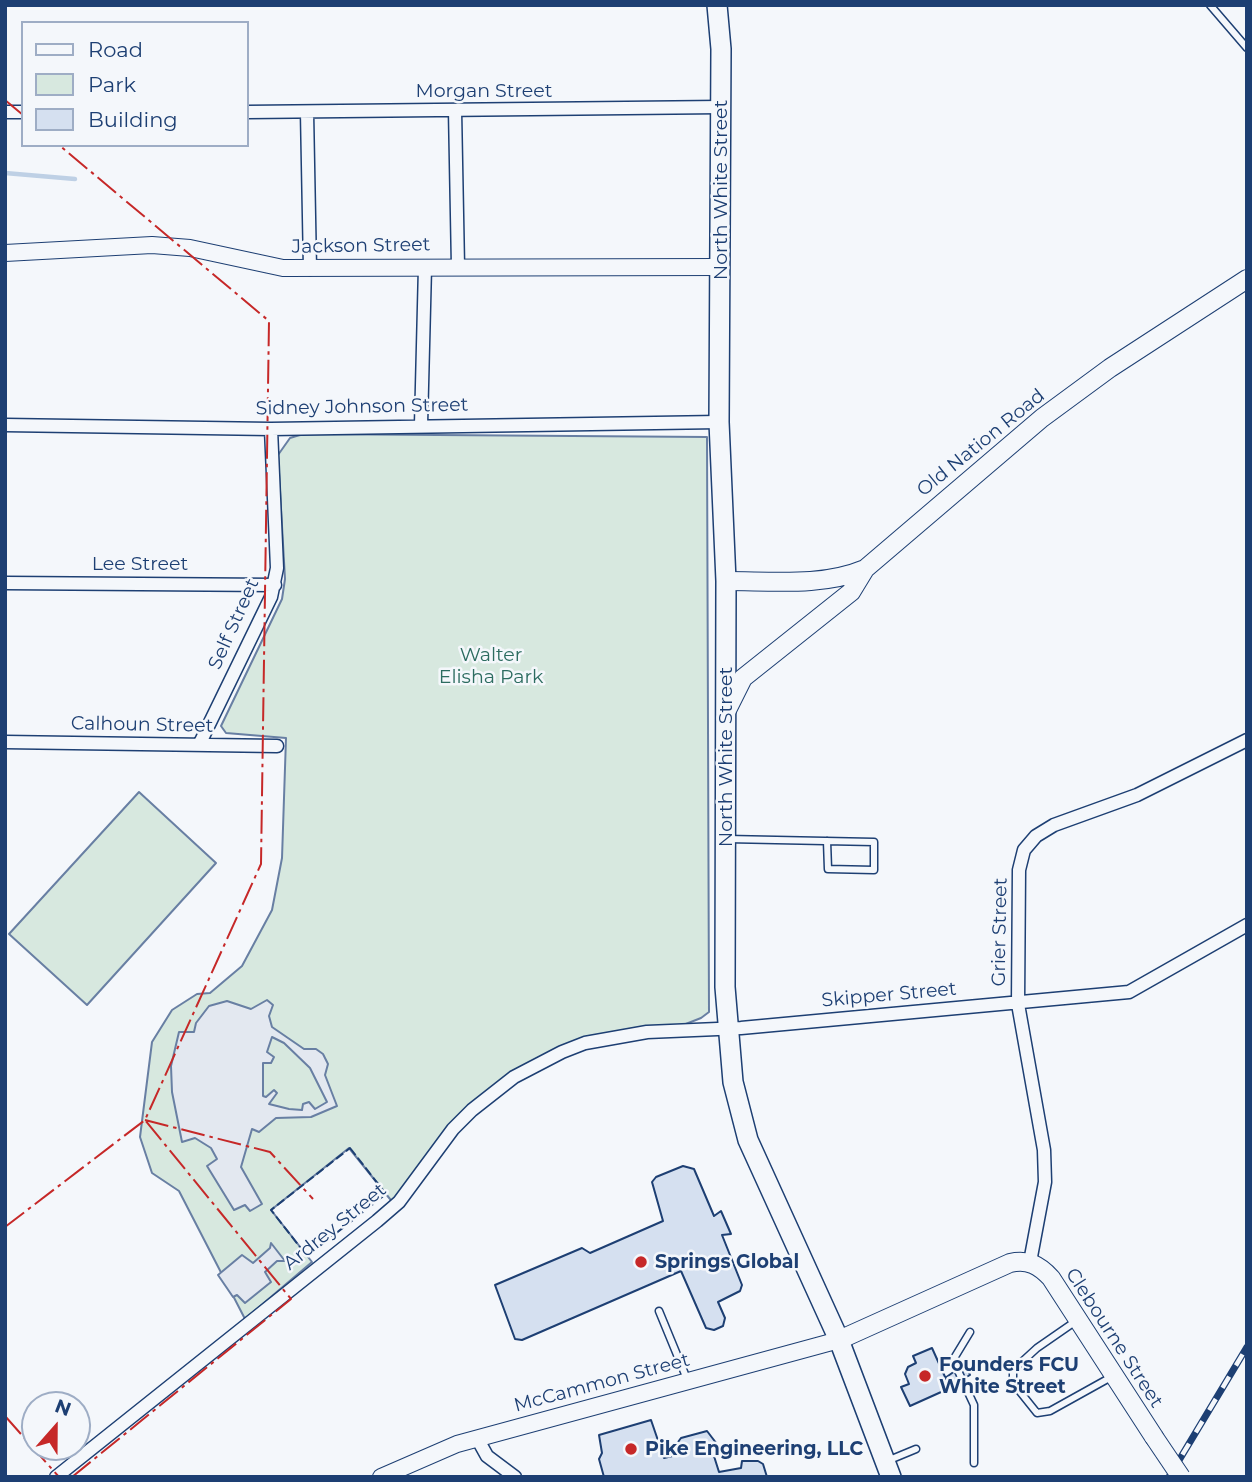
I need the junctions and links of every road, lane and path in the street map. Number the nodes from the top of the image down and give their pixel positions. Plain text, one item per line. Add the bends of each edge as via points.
1 (717, 5) edge
2 (1210, 5) edge
3 (1247, 48) edge
4 (721, 107) junction
5 (455, 110) junction
6 (248, 112) edge
7 (307, 112) junction
8 (5, 253) edge
9 (425, 267) junction
10 (458, 267) junction
11 (721, 267) junction
12 (310, 269) junction
13 (1247, 279) edge
14 (719, 422) junction
15 (5, 425) edge
16 (421, 425) junction
17 (271, 429) junction
18 (865, 569) junction
19 (726, 580) junction
20 (5, 583) edge
21 (275, 584) junction
22 (726, 712) junction
23 (1247, 740) edge
24 (5, 742) edge
25 (199, 745) junction
26 (277, 746) dead end
27 (725, 839) junction
28 (827, 841) junction
29 (1247, 925) edge
30 (1018, 1004) junction
31 (726, 1029) junction
32 (1030, 1262) junction
33 (659, 1311) dead end
34 (1078, 1320) junction
35 (970, 1332) dead end
36 (839, 1340) junction
37 (1114, 1375) junction
38 (688, 1381) junction
39 (477, 1438) junction
40 (916, 1449) dead end
41 (974, 1463) dead end
42 (888, 1470) edge
43 (56, 1477) edge
44 (381, 1477) edge
45 (515, 1477) edge
46 (1181, 1477) edge

1 - 4 main road, North White Street
2 - 3 lane
4 - 5 street, Morgan Street
4 - 11 main road, North White Street
5 - 7 street, Morgan Street
5 - 10 street
6 - 7 street, Morgan Street
7 - 12 street
8 - 12 street, Jackson Street via 152,246
9 - 10 street, Jackson Street
9 - 12 street, Jackson Street
9 - 16 street
10 - 11 street, Jackson Street
11 - 14 main road, North White Street
13 - 18 main road, Old Nation Road via 1042,418
14 - 16 street, Sidney Johnson Street
14 - 19 main road, North White Street
15 - 17 street, Sidney Johnson Street
16 - 17 street, Sidney Johnson Street
17 - 21 street, Self Street
18 - 19 main road, Old Nation Road via 824,580
18 - 22 main road via 850,592 743,678
19 - 22 main road, North White Street
20 - 21 street, Lee Street
21 - 25 street, Self Street
22 - 27 main road, North White Street
23 - 30 street, Grier Street via 1137,795 1036,836 1024,850 1019,870
24 - 25 street, Calhoun Street
25 - 26 street, Calhoun Street
27 - 28 lane
27 - 31 main road, North White Street
28 - 28 lane via 874,842 874,870 828,869
29 - 30 street, Skipper Street via 1129,992
30 - 31 street, Skipper Street
30 - 32 street, Grier Street via 1044,1150 1045,1182
31 - 36 main road, North White Street via 736,1103 748,1140
31 - 43 street, Ardrey Street via 617,1035 562,1052 514,1077 453,1129 399,1202
32 - 34 main road, Clebourne Street via 1051,1278
32 - 36 main road via 1010,1263
33 - 38 lane
34 - 37 main road, Clebourne Street
34 - 37 lane via 1013,1370 1013,1383 1037,1413 1050,1411
35 - 41 lane via 953,1360 974,1405
36 - 38 street, McCammon Street
36 - 42 main road, North White Street
37 - 46 main road, Clebourne Street, bridge
38 - 39 street, McCammon Street
39 - 44 street, McCammon Street
39 - 45 street via 487,1456
40 - 42 lane

